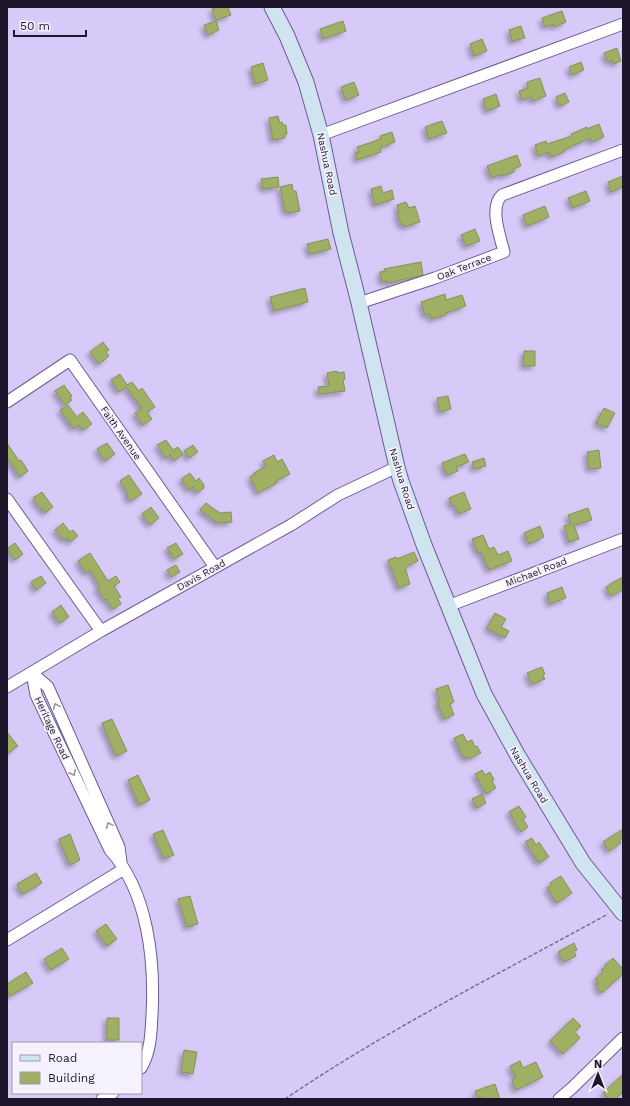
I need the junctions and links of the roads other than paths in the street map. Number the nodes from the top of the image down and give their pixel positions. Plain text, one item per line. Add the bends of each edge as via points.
1 (272, 7) edge
2 (623, 24) edge
3 (321, 135) junction
4 (623, 150) edge
5 (359, 303) junction
6 (7, 402) edge
7 (397, 467) junction
8 (7, 499) edge
9 (623, 538) edge
10 (215, 567) junction
11 (448, 606) junction
12 (100, 631) junction
13 (32, 673) junction
14 (7, 687) edge
15 (122, 866) junction
16 (621, 911) edge
17 (7, 940) edge
18 (623, 1038) edge
19 (142, 1066) edge
20 (111, 1094) edge
21 (102, 1099) edge
22 (559, 1099) edge

1 - 3 main road, Nashua Road via 306,82
2 - 3 street
3 - 5 main road, Nashua Road via 341,233
4 - 5 street, Oak Terrace via 500,197 496,215 504,252
5 - 7 main road, Nashua Road
6 - 10 street, Faith Avenue via 70,360
7 - 10 street, Davis Road via 338,495 291,525
7 - 11 main road, Nashua Road
8 - 12 street
9 - 11 street, Michael Road
10 - 12 street, Davis Road
11 - 16 main road, Nashua Road via 484,694 518,756 583,863
12 - 13 street, Davis Road
13 - 14 street, Davis Road
13 - 15 street, Heritage Road via 48,687 119,847
15 - 17 street
15 - 19 street, Heritage Road via 143,914 152,964 150,1044
18 - 22 street
20 - 21 street

